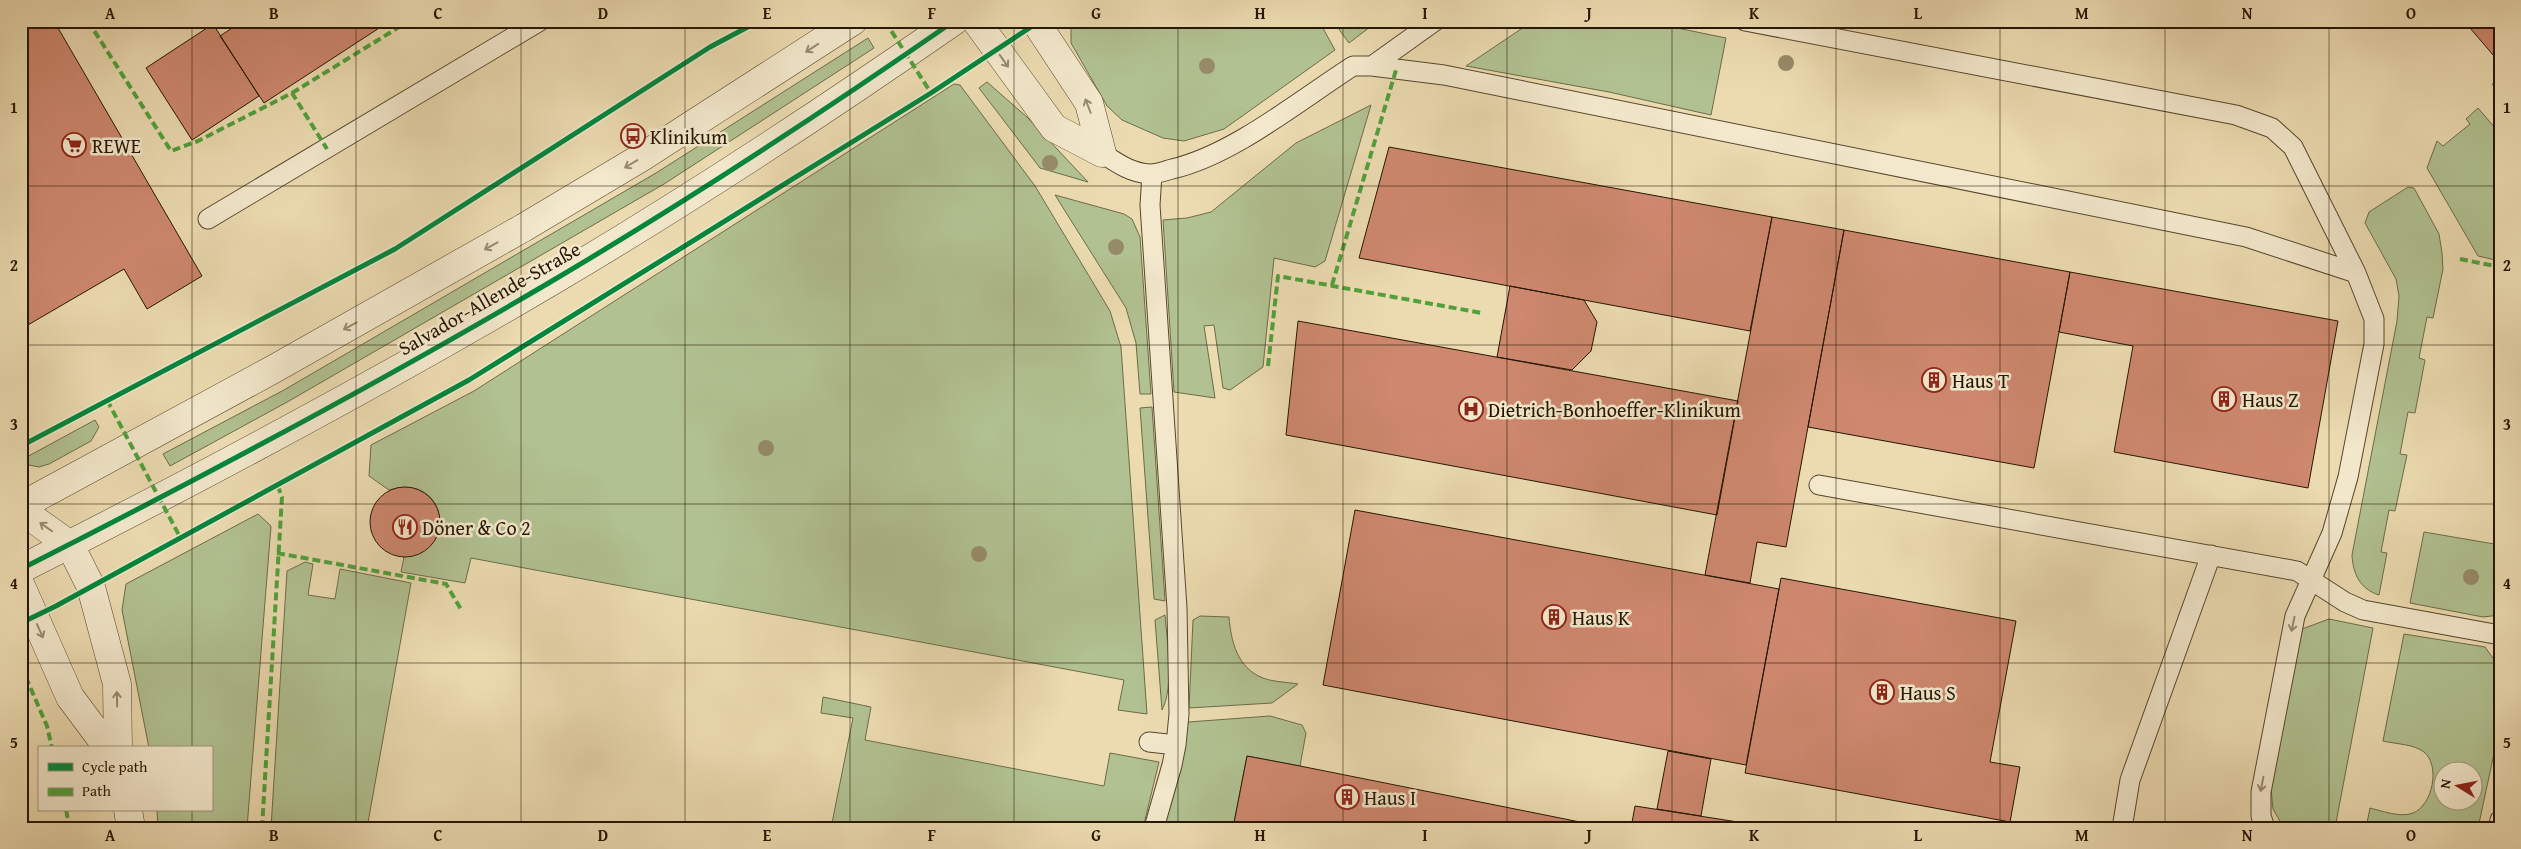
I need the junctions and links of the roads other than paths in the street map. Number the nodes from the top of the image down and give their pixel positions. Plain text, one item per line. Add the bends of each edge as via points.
1 (540, 21) edge
2 (853, 21) edge
3 (954, 21) edge
4 (976, 21) edge
5 (1035, 21) edge
6 (1435, 21) edge
7 (1745, 21) edge
8 (1825, 29) edge
9 (1372, 66) junction
10 (1102, 153) junction
11 (1152, 174) junction
12 (208, 219) dead end
13 (2356, 272) junction
14 (1819, 485) dead end
15 (21, 506) edge
16 (21, 510) edge
17 (70, 545) junction
18 (2211, 555) junction
19 (21, 570) edge
20 (2313, 580) junction
21 (21, 586) edge
22 (2500, 635) edge
23 (1150, 742) dead end
24 (1176, 745) junction
25 (107, 746) edge
26 (118, 746) edge
27 (128, 812) edge
28 (2500, 820) edge
29 (131, 828) edge
30 (1154, 828) edge
31 (2122, 828) edge
32 (2265, 828) edge
33 (2498, 828) edge

1 - 12 lane
2 -> 15 street via 642,157 524,228
3 - 17 street, Salvador-Allende-Straße via 874,76 552,281 299,424
4 -> 10 street via 1054,128
10 -> 5 street via 1089,103
6 - 9 lane
7 - 8 lane
8 - 13 lane via 2236,114 2272,128 2293,147
9 - 11 lane via 1353,66 1230,147 1190,165
9 - 13 lane via 1444,75 2246,237
10 - 11 lane via 1120,165
11 - 24 lane via 1150,205 1177,608 1179,714
13 - 20 lane via 2374,319 2374,344 2348,477 2332,533
14 - 18 lane
17 -> 16 street
17 - 19 street, Salvador-Allende-Straße
26 -> 17 street via 117,684 91,587
18 - 20 lane via 2297,570
18 - 31 lane via 2130,780
20 - 22 lane via 2345,602 2364,610
20 -> 32 lane via 2295,616 2276,714 2261,792 2261,816
21 -> 25 street via 70,697
23 - 24 lane
24 - 30 lane
27 - 29 street
28 - 33 lane

